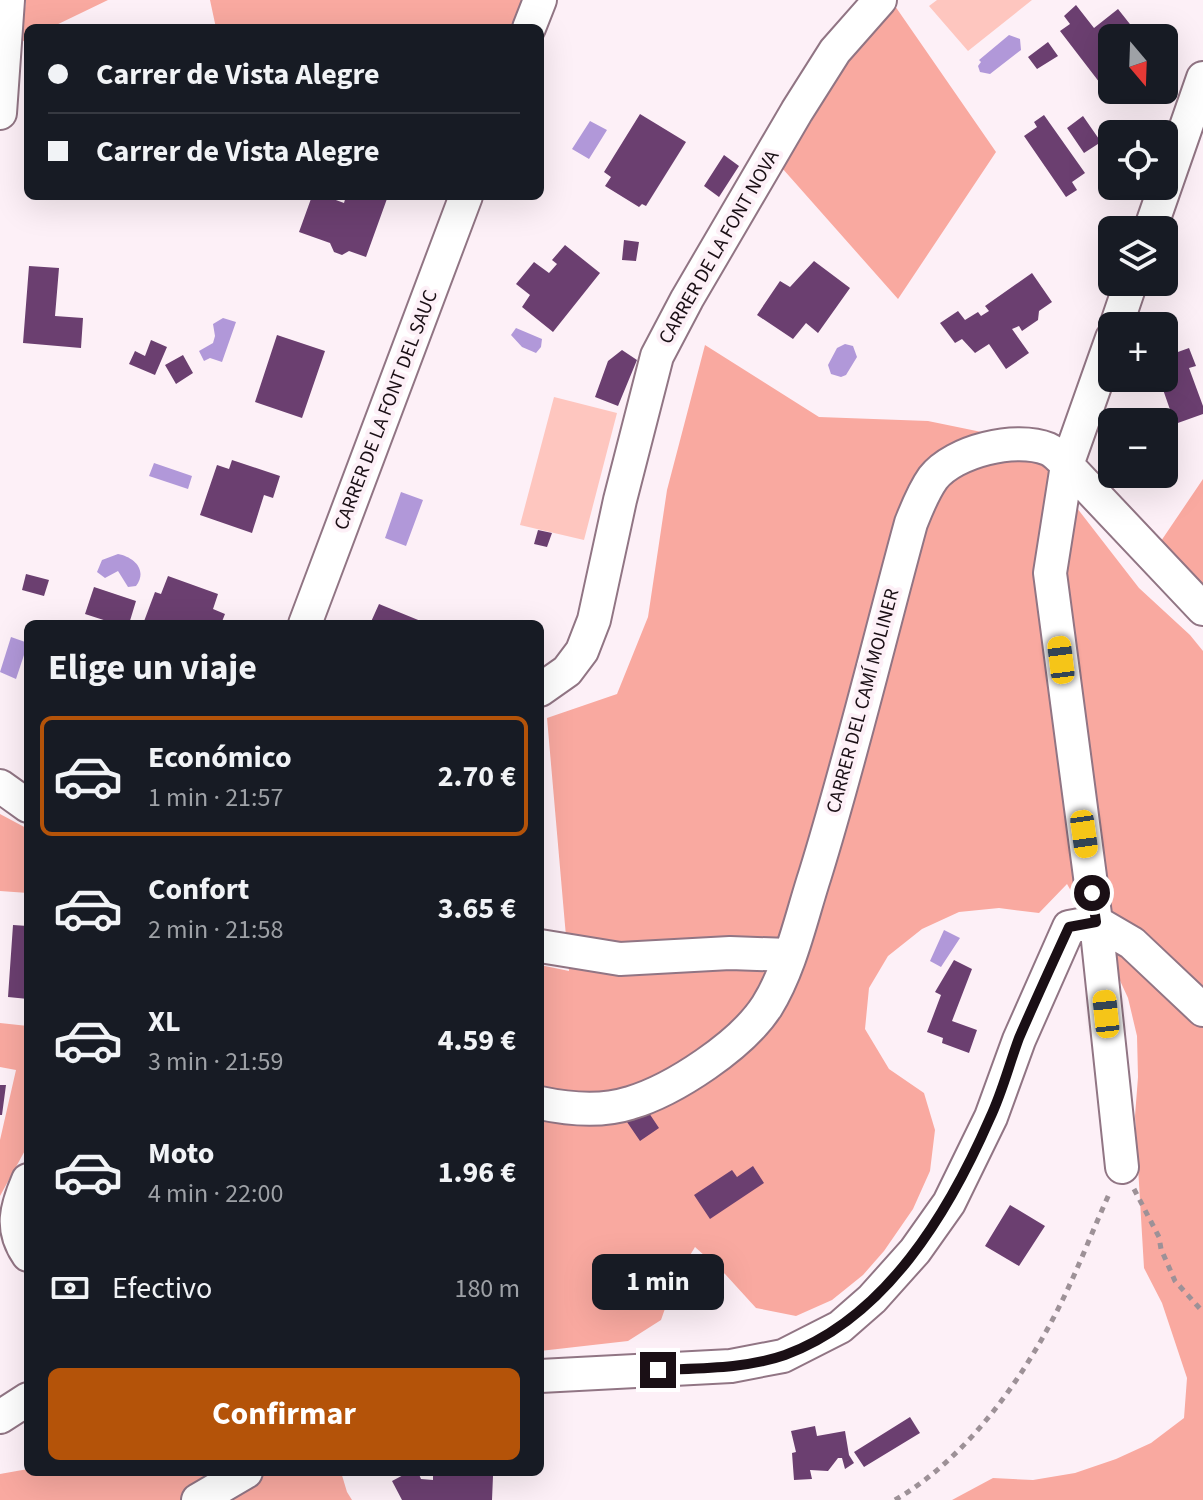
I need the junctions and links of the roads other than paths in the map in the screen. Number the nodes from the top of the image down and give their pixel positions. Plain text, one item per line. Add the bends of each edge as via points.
1 (8, 0) edge
2 (540, 0) edge
3 (880, 0) edge
4 (531, 24) edge
5 (1203, 78) edge
6 (0, 113) edge
7 (464, 200) edge
8 (1155, 216) edge
9 (1098, 378) edge
10 (1067, 465) junction
11 (1203, 609) edge
12 (307, 620) edge
13 (544, 687) edge
14 (0, 786) edge
15 (24, 803) edge
16 (1096, 922) junction
17 (544, 947) edge
18 (789, 955) junction
19 (1203, 1010) edge
20 (544, 1104) edge
21 (1122, 1167) road end
22 (24, 1189) edge
23 (20, 1250) edge
24 (544, 1376) edge
25 (24, 1402) edge
26 (0, 1417) edge
27 (239, 1476) edge
28 (198, 1500) edge

1 - 6 street
2 - 4 street
3 - 13 street, CARRER DE LA FONT NOVA via 835,51 797,111 657,356 594,620 575,661
5 - 8 street
7 - 12 street, CARRER DE LA FONT DEL SAUC
9 - 10 street
10 - 11 street, CARRER DEL CAMÍ MOLINER
10 - 16 street via 1050,573
10 - 18 street, CARRER DEL CAMÍ MOLINER via 1049,449 992,447 972,452 934,476 920,499
14 - 15 street
16 - 19 street via 1132,943
16 - 21 street
16 - 24 street via 1069,927 991,1117 949,1203 915,1251 840,1327 783,1356 731,1366
17 - 18 street via 620,959
18 - 20 street, CARRER DEL CAMÍ MOLINER via 766,1008 734,1042 663,1089 628,1104 568,1109
22 - 23 street via 16,1207
25 - 26 street
27 - 28 street

